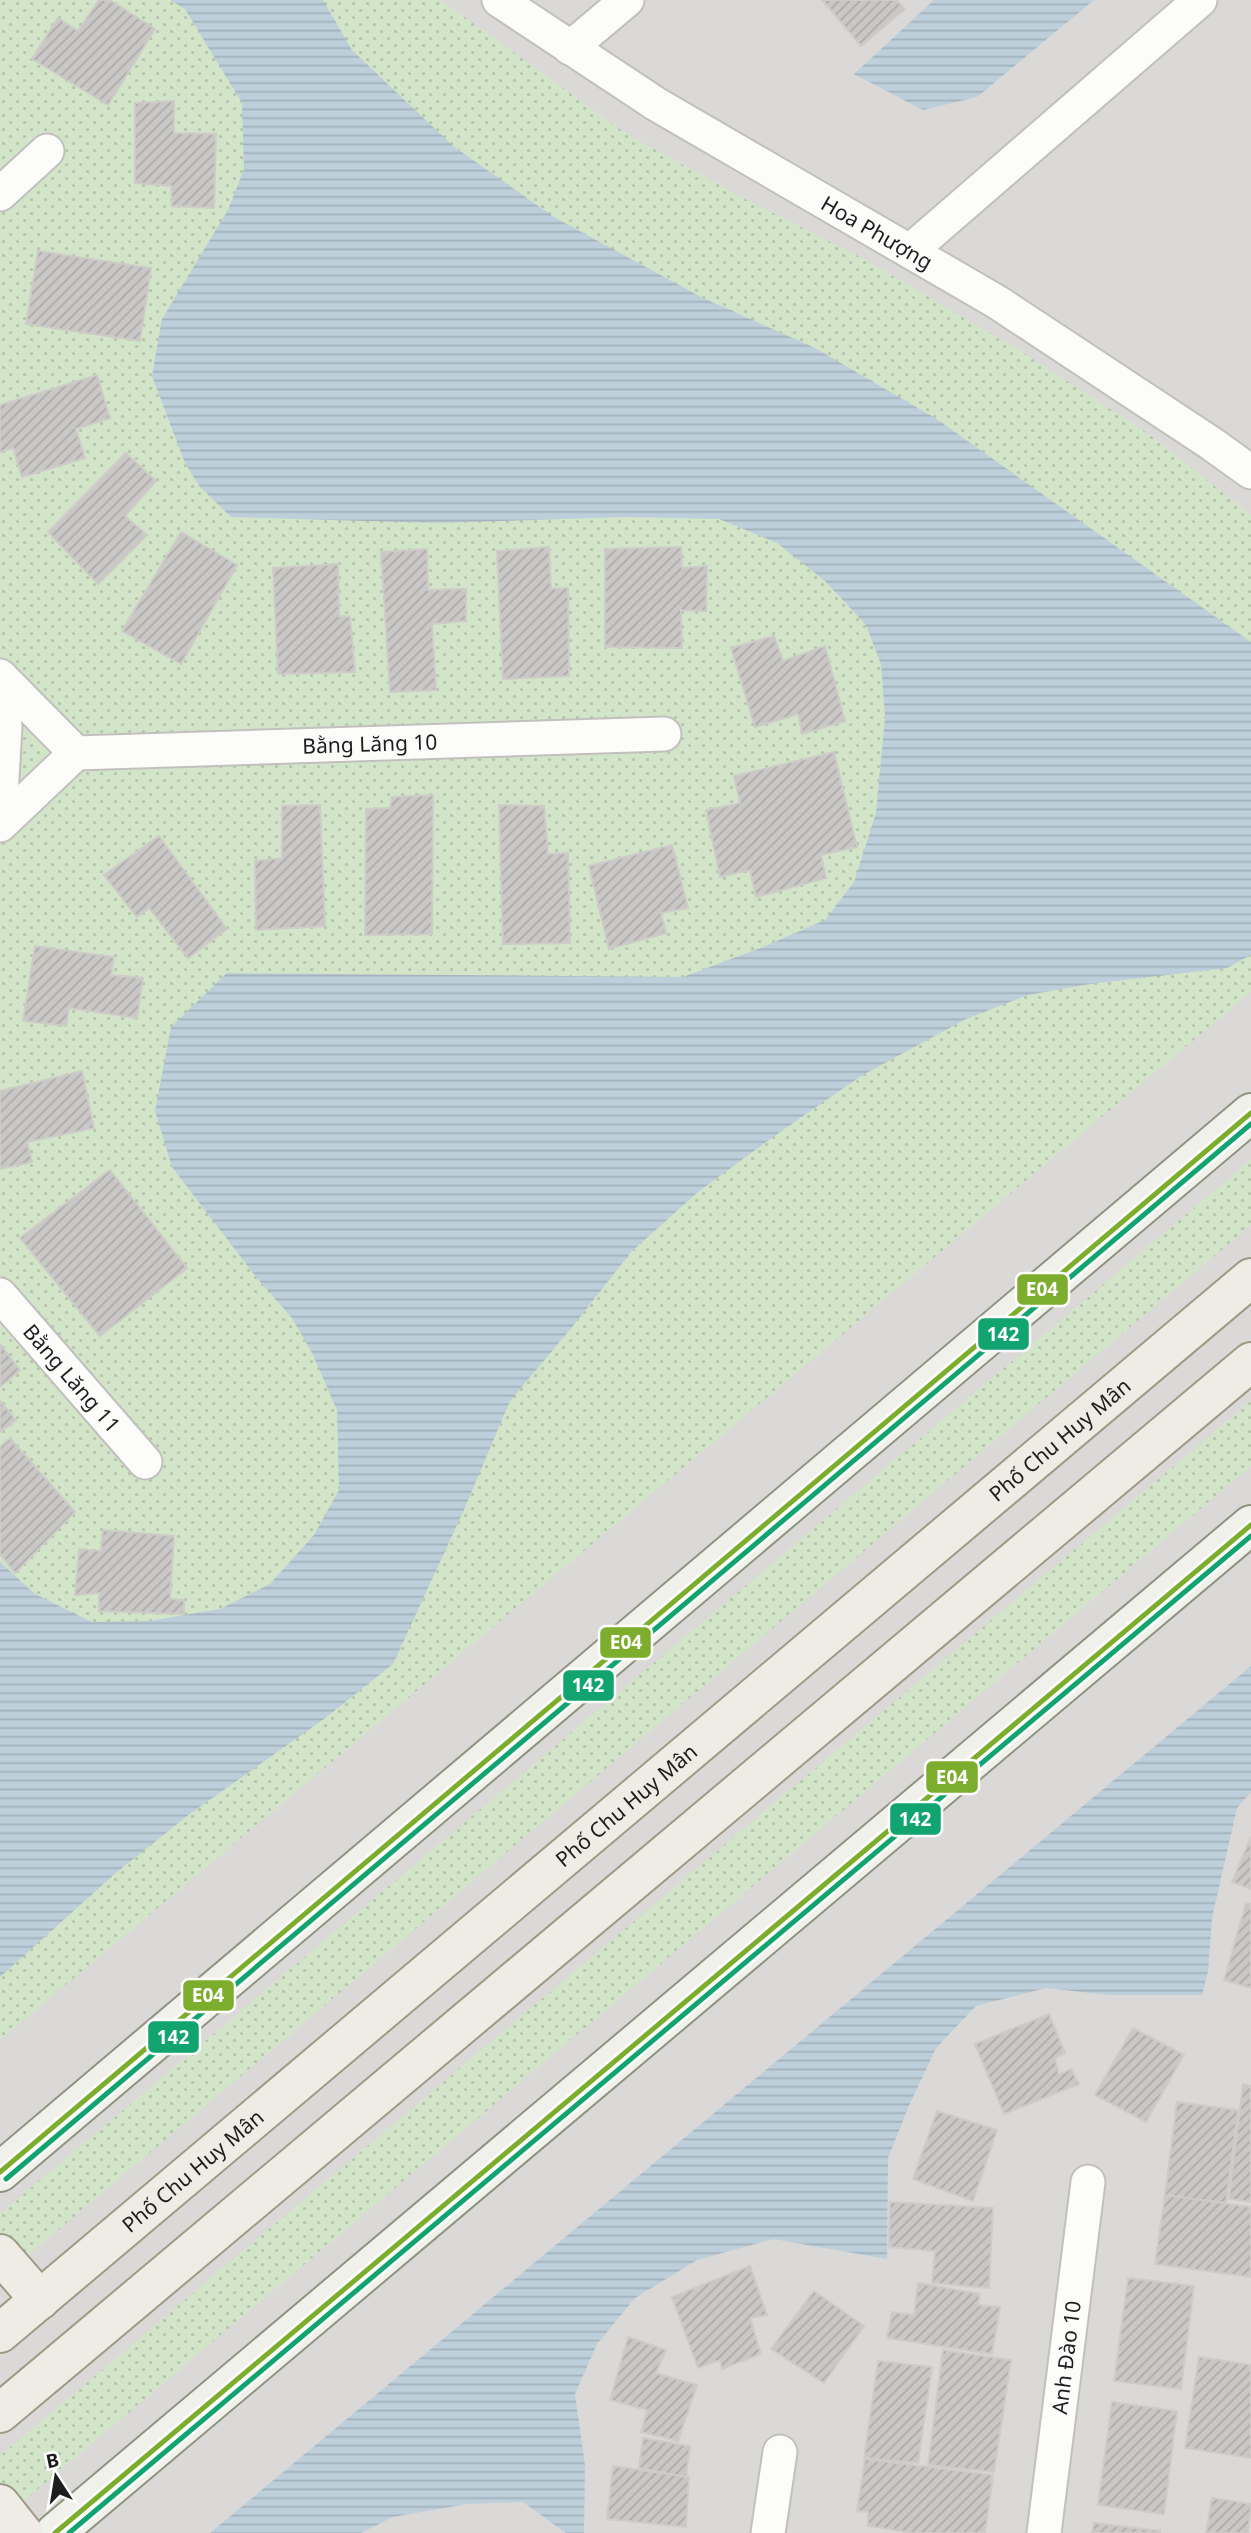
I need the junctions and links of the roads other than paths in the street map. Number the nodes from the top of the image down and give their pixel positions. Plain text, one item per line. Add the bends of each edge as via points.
1 (499, 0) edge
2 (627, 0) edge
3 (1200, 0) edge
4 (570, 48) junction
5 (47, 151) dead end
6 (0, 194) edge
7 (910, 251) junction
8 (1251, 472) edge
9 (0, 676) edge
10 (0, 682) edge
11 (664, 734) dead end
12 (76, 753) junction
13 (0, 813) edge
14 (0, 825) edge
15 (1251, 1113) edge
16 (1251, 1278) edge
17 (0, 1295) edge
18 (1251, 1362) edge
19 (145, 1462) dead end
20 (1251, 1525) edge
21 (0, 2172) edge
22 (1088, 2182) dead end
23 (0, 2254) edge
24 (40, 2300) junction
25 (0, 2333) edge
26 (0, 2413) edge
27 (779, 2452) dead end
28 (0, 2504) edge
29 (23, 2533) edge
30 (55, 2533) edge
31 (768, 2533) edge
32 (1044, 2533) edge

1 - 4 street, Hoa Phượng
2 - 4 street
3 - 7 street
4 - 7 street, Hoa Phượng via 656,104
5 - 6 street
7 - 8 street, Hoa Phượng via 997,302
9 - 12 street
10 - 13 street via 5,727
11 - 12 street, Bằng Lăng 10
12 - 14 street
15 - 21 main road
16 - 24 main road, Phố Chu Huy Mân
17 - 19 street, Bằng Lăng 11
18 - 26 main road
20 - 30 main road
22 - 32 street, Anh Đào 10
23 - 24 main road
24 - 25 main road, Phố Chu Huy Mân
27 - 31 street
28 - 29 main road

